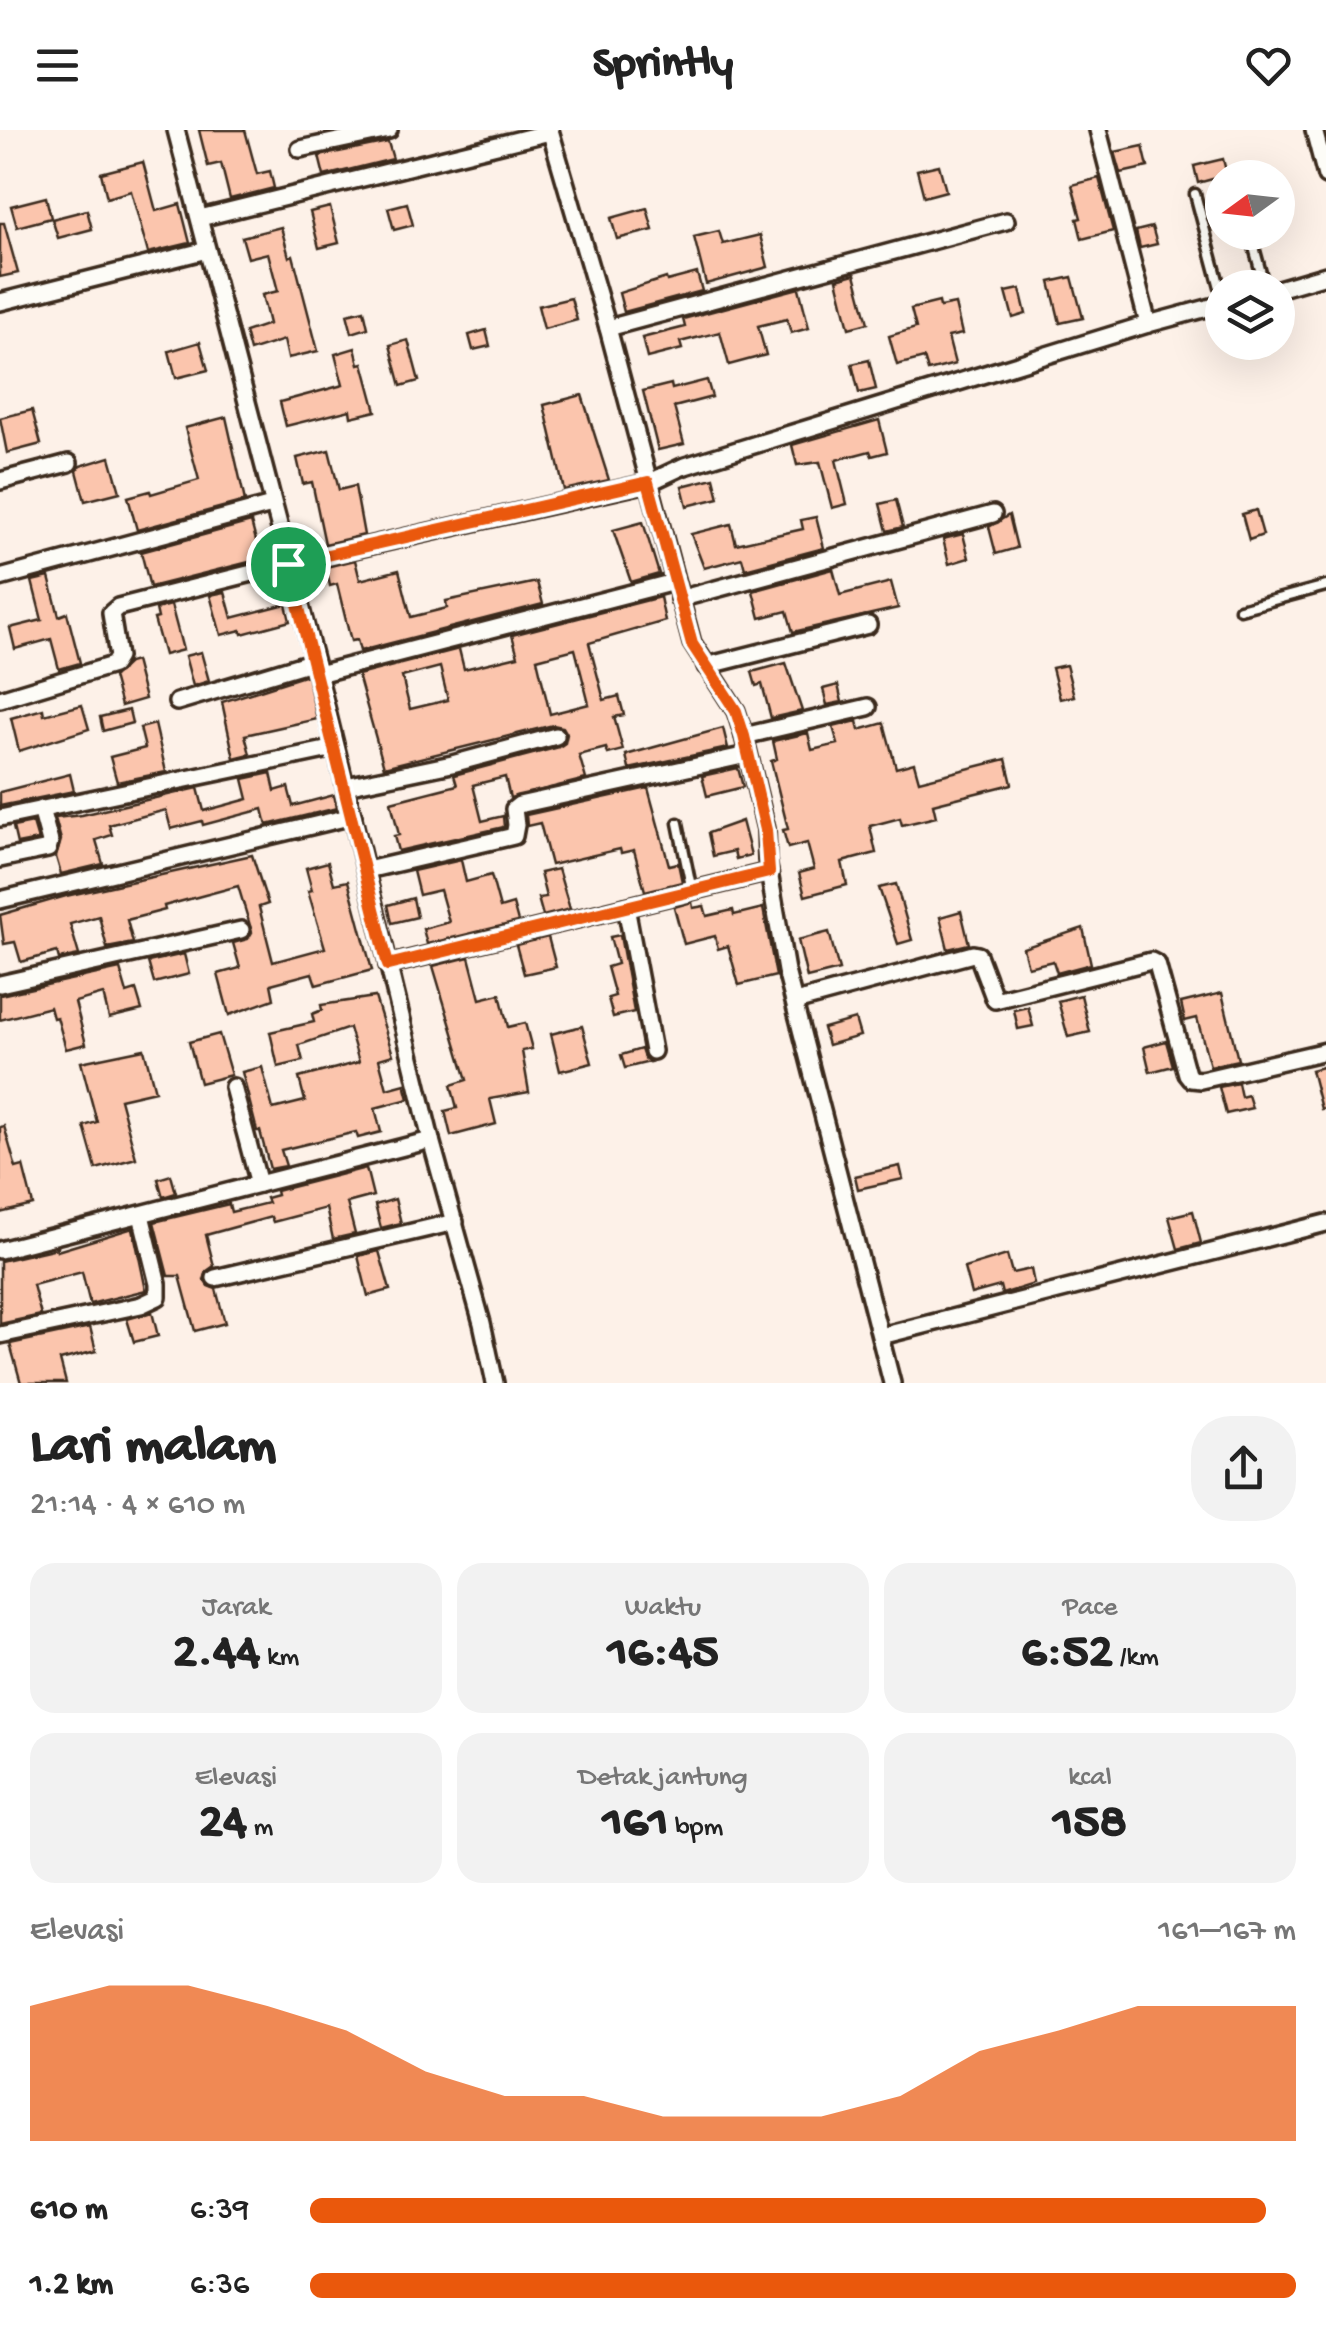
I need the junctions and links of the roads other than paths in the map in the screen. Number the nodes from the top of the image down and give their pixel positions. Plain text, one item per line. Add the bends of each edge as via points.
1 (176, 130) edge
2 (389, 130) edge
3 (1098, 130) edge
4 (1314, 130) edge
5 (550, 131) edge
6 (300, 149) dead end
7 (1326, 176) edge
8 (1196, 194) dead end
9 (200, 218) junction
10 (1006, 221) dead end
11 (207, 250) junction
12 (1216, 270) edge
13 (1326, 275) edge
14 (1295, 284) edge
15 (0, 302) edge
16 (1205, 309) edge
17 (1148, 324) junction
18 (608, 328) junction
19 (69, 463) dead end
20 (0, 481) edge
21 (648, 482) junction
22 (272, 505) junction
23 (993, 514) dead end
24 (288, 564) junction
25 (0, 578) edge
26 (674, 582) junction
27 (1326, 586) edge
28 (678, 599) junction
29 (1240, 609) dead end
30 (868, 625) dead end
31 (706, 666) junction
32 (316, 668) junction
33 (0, 699) edge
34 (176, 702) dead end
35 (868, 708) dead end
36 (556, 736) dead end
37 (744, 736) junction
38 (335, 748) junction
39 (747, 755) junction
40 (346, 786) junction
41 (41, 810) junction
42 (353, 816) junction
43 (0, 818) edge
44 (678, 823) dead end
45 (0, 860) edge
46 (367, 870) junction
47 (769, 872) junction
48 (692, 891) junction
49 (0, 900) edge
50 (626, 907) junction
51 (241, 930) dead end
52 (388, 965) junction
53 (0, 984) edge
54 (795, 1002) junction
55 (653, 1051) dead end
56 (1326, 1051) edge
57 (233, 1087) dead end
58 (431, 1140) junction
59 (259, 1184) junction
60 (141, 1215) junction
61 (455, 1222) junction
62 (1326, 1222) edge
63 (0, 1250) edge
64 (215, 1278) dead end
65 (0, 1336) edge
66 (881, 1336) junction
67 (496, 1383) edge
68 (892, 1383) edge

1 - 9 street
2 - 6 street
3 - 17 street
4 - 7 street
5 - 9 street
5 - 18 street
8 - 12 lane
9 - 11 street
10 - 18 street
11 - 15 street
11 - 22 street
13 - 14 street
16 - 17 street
17 - 21 street
18 - 21 street
19 - 20 street
21 - 24 street
21 - 26 street
22 - 24 street
22 - 25 street
23 - 28 street
24 - 32 street
24 - 33 street via 118,607 111,613 118,657 113,665
26 - 28 street
26 - 32 street
27 - 29 lane
28 - 31 street
30 - 31 street
31 - 37 street
32 - 34 street
32 - 38 street
35 - 37 street
36 - 40 street
37 - 39 street
38 - 40 street
38 - 41 street
39 - 46 street via 519,805 514,836
39 - 47 street
40 - 42 street
41 - 43 street
41 - 45 street via 48,849
42 - 46 street
42 - 49 street
44 - 48 lane
46 - 52 street
47 - 48 street
47 - 54 street
48 - 50 street
50 - 52 street
50 - 55 street
51 - 53 street
52 - 58 street
54 - 56 street via 973,954 996,1000 1151,960 1192,1079
54 - 66 street
57 - 59 street
58 - 59 street
58 - 61 street
59 - 60 street
60 - 63 street
60 - 65 street via 160,1292 152,1302
61 - 64 street
61 - 67 street
62 - 66 street
66 - 68 street

